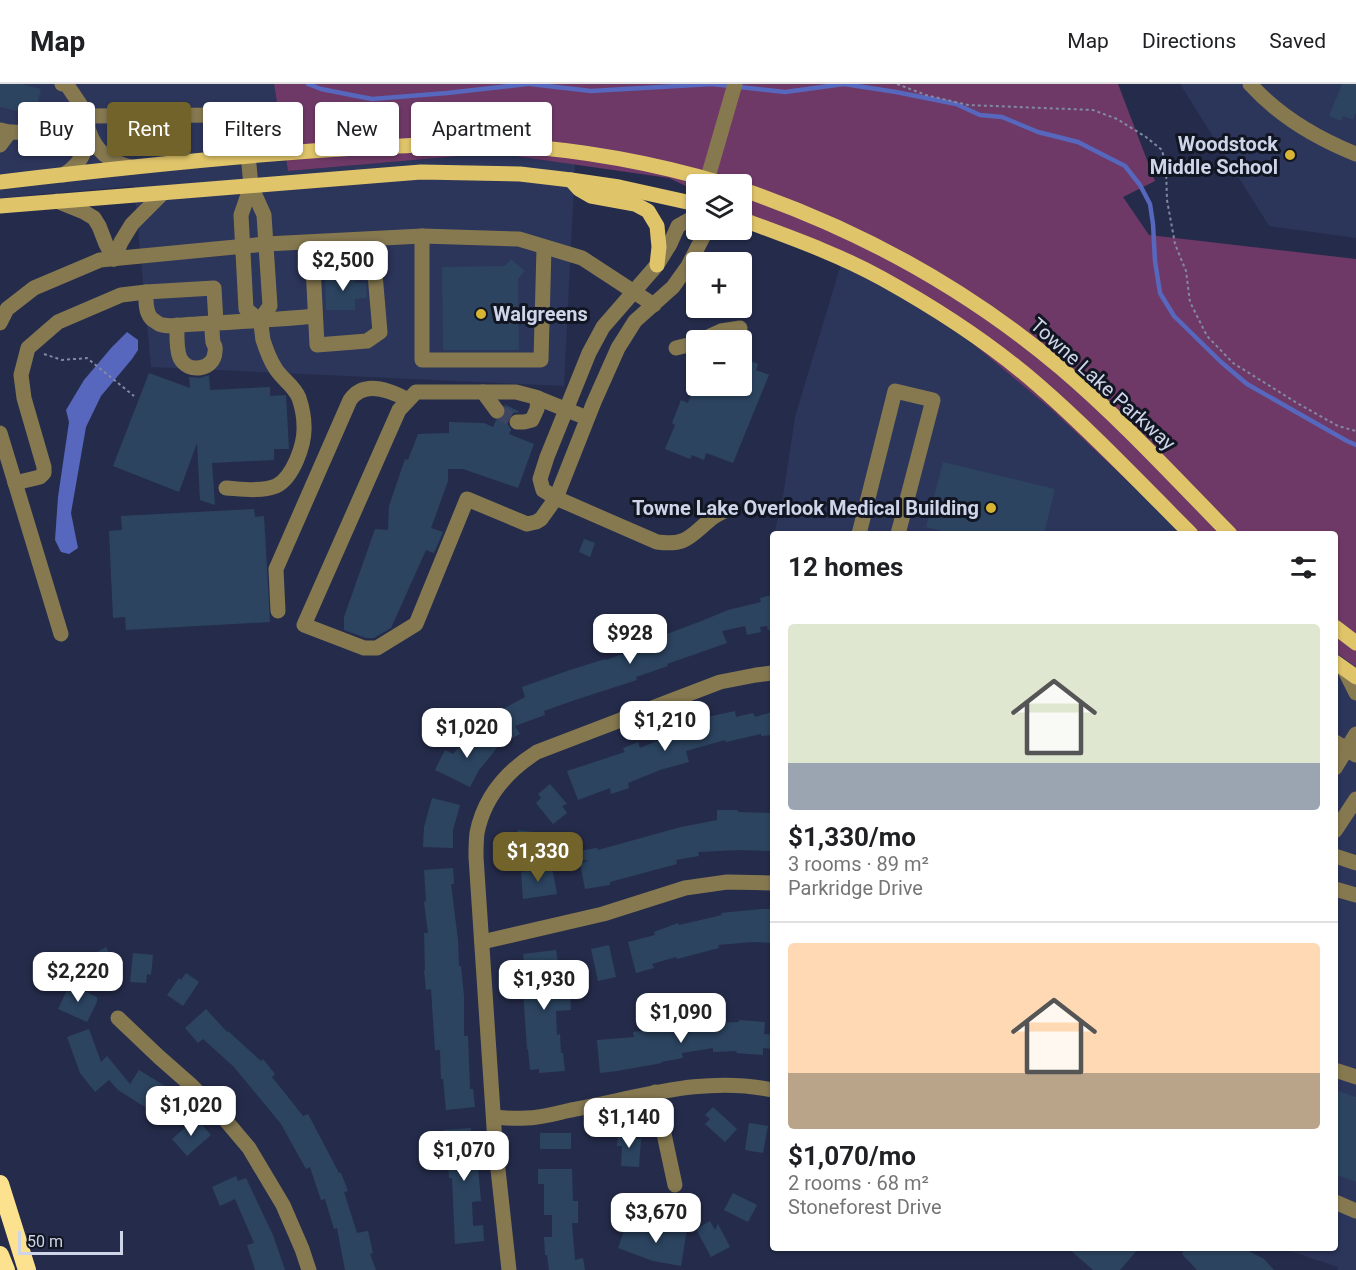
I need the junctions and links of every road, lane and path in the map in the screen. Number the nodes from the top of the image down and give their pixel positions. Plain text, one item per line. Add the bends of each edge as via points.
1 (62, 84) edge
2 (735, 84) edge
3 (897, 84) edge
4 (1250, 84) edge
5 (77, 102) edge
6 (203, 117) edge
7 (95, 123) edge
8 (18, 133) edge
9 (3, 136) edge
10 (95, 144) edge
11 (303, 152) edge
12 (1356, 154) edge
13 (82, 156) edge
14 (237, 156) edge
15 (248, 156) edge
16 (131, 166) junction
17 (709, 174) edge
18 (63, 175) junction
19 (686, 175) edge
20 (571, 180) junction
21 (0, 182) edge
22 (250, 186) junction
23 (752, 193) edge
24 (162, 194) junction
25 (57, 201) junction
26 (686, 202) edge
27 (0, 206) edge
28 (686, 222) edge
29 (752, 223) edge
30 (422, 236) junction
31 (372, 239) junction
32 (702, 240) edge
33 (266, 244) junction
34 (243, 246) junction
35 (544, 248) junction
36 (114, 259) junction
37 (657, 265) junction
38 (633, 291) junction
39 (146, 292) junction
40 (654, 305) junction
41 (315, 316) junction
42 (260, 321) junction
43 (0, 323) edge
44 (214, 323) junction
45 (177, 325) junction
46 (740, 328) dead end
47 (727, 330) edge
48 (686, 346) edge
49 (28, 348) junction
50 (676, 348) dead end
51 (483, 392) junction
52 (134, 396) dead end
53 (538, 398) junction
54 (408, 400) junction
55 (566, 410) junction
56 (496, 411) tunnel mouth
57 (587, 418) junction
58 (517, 422) dead end
59 (1356, 431) edge
60 (0, 434) edge
61 (15, 483) junction
62 (225, 488) dead end
63 (555, 498) junction
64 (727, 510) dead end
65 (860, 531) edge
66 (899, 531) edge
67 (1188, 531) edge
68 (1225, 531) edge
69 (278, 610) dead end
70 (1338, 629) edge
71 (61, 634) dead end
72 (1356, 643) edge
73 (1345, 669) edge
74 (770, 673) edge
75 (1356, 693) edge
76 (1356, 734) edge
77 (1346, 749) edge
78 (1338, 763) edge
79 (1356, 799) edge
80 (1338, 826) edge
81 (1338, 857) edge
82 (1356, 863) edge
83 (770, 883) edge
84 (1338, 889) edge
85 (1356, 895) edge
86 (482, 942) junction
87 (118, 1018) dead end
88 (1338, 1071) edge
89 (1356, 1077) edge
90 (770, 1090) edge
91 (655, 1092) junction
92 (494, 1117) junction
93 (0, 1184) edge
94 (675, 1185) dead end
95 (1338, 1203) edge
96 (1356, 1211) edge
97 (0, 1255) edge
98 (6, 1270) edge
99 (27, 1270) edge
100 (309, 1270) edge
101 (509, 1270) edge

1 - 5 street via 68,85
2 - 17 street
3 - 59 path via 968,105 1093,110 1146,137 1162,150 1167,200 1190,302 1207,336 1233,363 1338,426
4 - 12 street via 1295,123
6 - 7 street
8 - 9 street
10 - 16 street via 111,161
11 - 19 main road via 502,145 602,156
13 - 18 street
14 - 16 main road
15 - 22 street
16 - 18 main road
18 - 21 main road
20 - 22 main road via 520,174 421,172
20 - 26 main road
20 - 37 main road via 591,196 635,204 648,211 657,226
22 - 24 main road
22 - 33 street via 264,215
22 - 34 street via 241,215
23 - 68 main road, Towne Lake Parkway via 856,235 985,309 1090,394
24 - 25 main road
24 - 36 street via 132,224
25 - 27 main road
25 - 36 street via 94,218
28 - 37 street via 678,226
29 - 67 main road via 883,279 954,322 1036,384
30 - 31 street
30 - 35 street via 519,239
30 - 35 street via 422,360 541,360
31 - 33 street
31 - 41 street via 350,258 313,266
31 - 41 street via 380,332 367,341 316,345
32 - 40 street via 673,287
33 - 34 street
33 - 42 street via 270,306
34 - 36 street
34 - 42 street via 246,309
35 - 38 street via 582,258
36 - 43 street via 100,260 34,288 7,309
37 - 38 street
38 - 40 street
38 - 55 street via 603,327
39 - 44 street via 214,288
39 - 45 street via 151,319 158,324
39 - 49 street via 121,295 58,322
40 - 57 street via 635,321 618,348
41 - 42 street
42 - 44 street
42 - 62 street via 275,369 299,398 304,426 302,446 283,482 265,489
44 - 45 street
44 - 45 street via 215,354 209,364 197,369 185,365 178,354
46 - 47 street
48 - 50 street
49 - 52 path via 62,360 87,358
49 - 61 street via 21,375 44,473
51 - 53 street via 516,392
51 - 54 street via 416,392
51 - 56 street
53 - 55 street
53 - 58 street via 532,420
54 - 63 street via 399,410 304,625 364,648 377,648 416,624 467,499 527,524 541,519
54 - 69 street via 396,393 366,388 350,400 276,569
55 - 57 street
55 - 63 street via 540,479 543,490
57 - 63 street
60 - 61 street
61 - 71 street
63 - 64 street via 670,544 693,535 712,517
65 - 66 street via 895,391 933,400
70 - 72 main road
73 - 75 street
74 - 86 street via 720,682 537,752 519,763 492,795 477,834
76 - 77 street
77 - 78 street
79 - 80 street
81 - 82 street
83 - 86 street via 727,882 686,888 603,914
84 - 85 street
86 - 92 street
87 - 100 street via 192,1086 249,1148 283,1205
88 - 89 street
90 - 91 street via 704,1086
91 - 92 street via 527,1118
91 - 94 street
92 - 101 street
93 - 99 highway
95 - 96 street
97 - 98 highway

